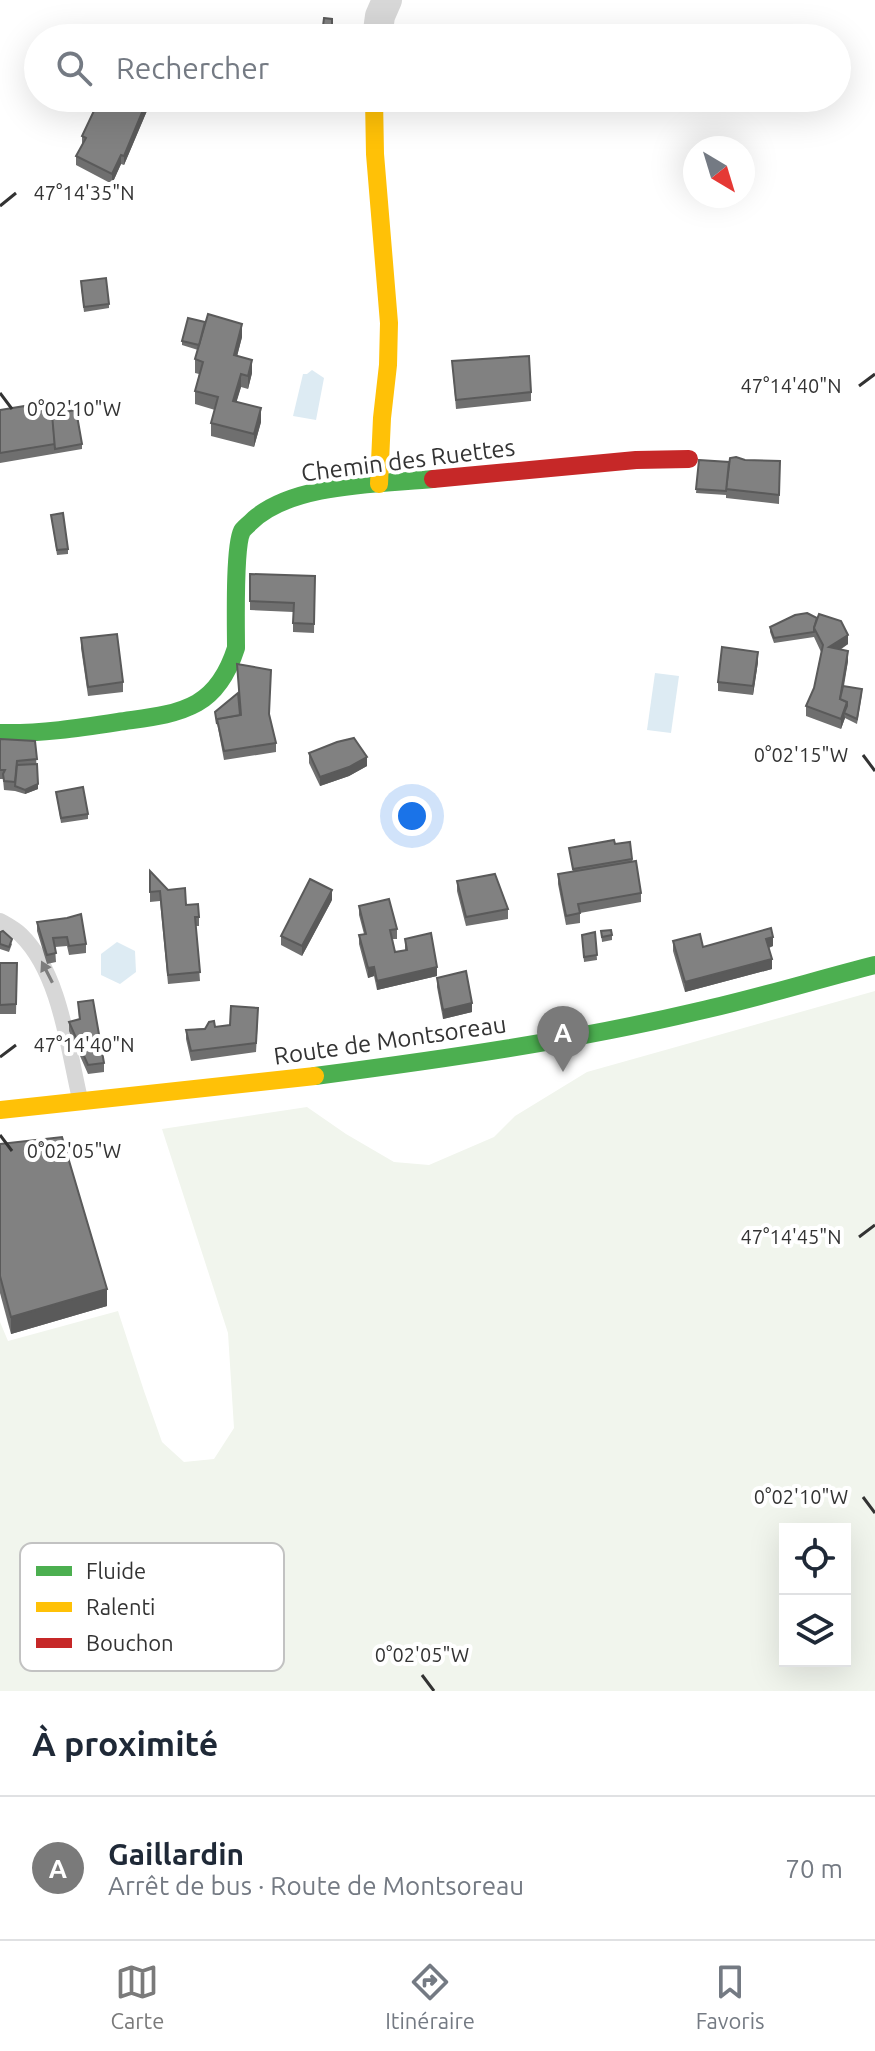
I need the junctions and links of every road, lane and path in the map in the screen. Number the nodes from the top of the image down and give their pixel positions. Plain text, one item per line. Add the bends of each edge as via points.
1 (387, 0) edge
2 (379, 24) edge
3 (374, 112) edge
4 (689, 459) dead end
5 (379, 484) junction
6 (0, 733) edge
7 (0, 921) edge
8 (875, 965) edge
9 (80, 1100) junction
10 (0, 1110) edge

1 - 2 street
3 - 5 street via 389,323
4 - 5 street, Chemin des Ruettes
5 - 6 street, Chemin des Ruettes via 315,491 280,503 242,531 233,661 210,694 194,705 83,727
9 -> 7 lane via 52,981 20,934
8 - 9 street, Route de Montsoreau via 700,1011 461,1057
9 - 10 street, Route de Montsoreau

